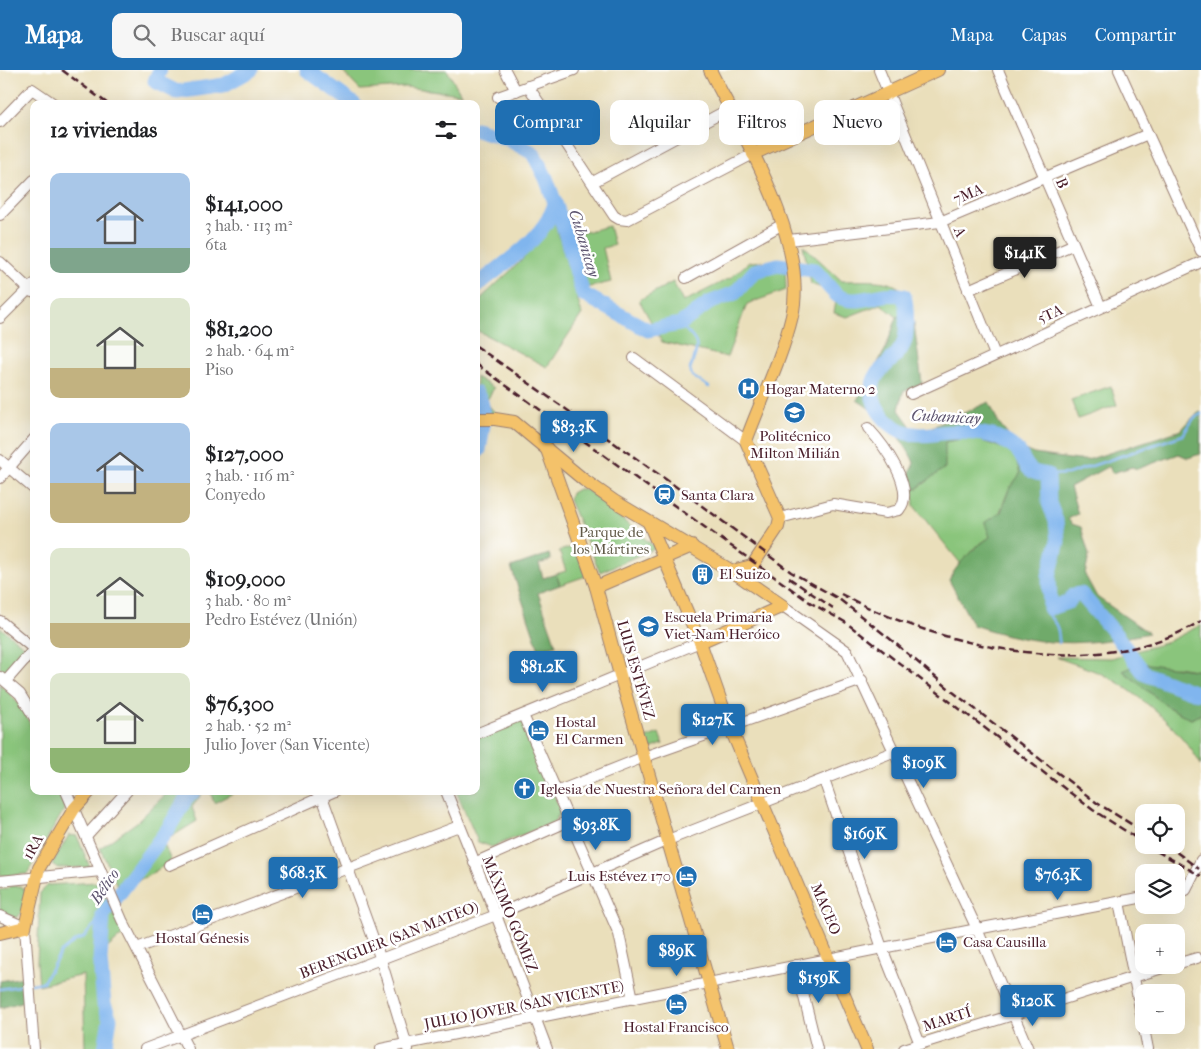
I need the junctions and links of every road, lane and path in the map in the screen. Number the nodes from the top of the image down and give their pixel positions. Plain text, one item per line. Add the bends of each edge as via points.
1 (505, 70) edge
2 (574, 70) edge
3 (710, 70) edge
4 (879, 70) edge
5 (938, 70) edge
6 (998, 70) edge
7 (1119, 70) edge
8 (528, 86) junction
9 (516, 91) junction
10 (888, 92) junction
11 (498, 97) dead end
12 (48, 100) edge
13 (726, 100) edge
14 (719, 114) edge
15 (0, 122) edge
16 (1148, 134) junction
17 (748, 145) edge
18 (753, 154) junction
19 (1044, 179) junction
20 (593, 182) junction
21 (30, 184) edge
22 (0, 215) edge
23 (940, 222) junction
24 (783, 224) junction
25 (1072, 245) junction
26 (791, 247) junction
27 (1201, 251) edge
28 (0, 262) edge
29 (1201, 262) edge
30 (686, 278) dead end
31 (30, 287) edge
32 (968, 290) junction
33 (30, 291) edge
34 (1100, 307) junction
35 (0, 318) edge
36 (995, 355) junction
37 (634, 358) dead end
38 (910, 394) dead end
39 (480, 420) edge
40 (868, 428) dead end
41 (746, 441) junction
42 (30, 444) edge
43 (546, 446) junction
44 (0, 460) edge
45 (9, 468) junction
46 (0, 478) edge
47 (584, 480) junction
48 (30, 486) edge
49 (563, 493) junction
50 (780, 518) junction
51 (649, 522) junction
52 (692, 546) junction
53 (666, 558) junction
54 (755, 562) junction
55 (732, 571) junction
56 (596, 587) junction
57 (762, 590) junction
58 (783, 606) junction
59 (0, 621) edge
60 (700, 642) junction
61 (30, 646) edge
62 (30, 653) edge
63 (620, 675) junction
64 (3, 679) edge
65 (862, 680) junction
66 (30, 710) edge
67 (523, 715) junction
68 (730, 727) junction
69 (480, 732) edge
70 (892, 752) junction
71 (644, 757) junction
72 (824, 780) junction
73 (556, 792) junction
74 (68, 795) edge
75 (86, 795) edge
76 (122, 795) edge
77 (319, 795) edge
78 (321, 795) edge
79 (447, 795) edge
80 (764, 802) junction
81 (74, 809) junction
82 (568, 821) junction
83 (459, 826) junction
84 (86, 836) junction
85 (668, 840) junction
86 (1201, 860) edge
87 (474, 863) junction
88 (169, 865) dead end
89 (350, 868) junction
90 (101, 871) junction
91 (592, 874) junction
92 (36, 877) junction
93 (0, 881) edge
94 (1185, 890) edge
95 (1135, 899) edge
96 (1119, 902) junction
97 (496, 915) junction
98 (0, 916) edge
99 (26, 927) junction
100 (977, 929) junction
101 (0, 933) edge
102 (137, 948) junction
103 (882, 948) junction
104 (829, 958) junction
105 (1198, 958) dead end
106 (381, 960) junction
107 (1185, 962) edge
108 (796, 965) junction
109 (1141, 974) edge
110 (1134, 976) junction
111 (709, 983) junction
112 (633, 999) junction
113 (1014, 1014) junction
114 (535, 1018) junction
115 (181, 1035) junction
116 (920, 1044) junction
117 (407, 1047) edge
118 (34, 1049) edge
119 (145, 1049) edge
120 (188, 1049) edge
121 (381, 1049) edge
122 (547, 1049) edge
123 (728, 1049) edge
124 (817, 1049) edge
125 (867, 1049) edge
126 (904, 1049) edge
127 (1028, 1049) edge
128 (1148, 1049) edge

1 - 9 street
2 - 8 street
3 - 13 main road
4 - 10 street, A
5 - 10 main road
6 - 19 street, B
7 - 16 street
8 - 9 street
8 - 20 street
9 - 11 street
10 - 18 main road
10 - 23 street, A
12 - 15 street via 32,89
14 - 20 street
16 - 19 street, 7MA
16 - 27 street
17 - 18 main road
18 - 20 street via 627,220 614,216
18 - 24 main road
19 - 23 street, 7MA
19 - 25 street, B
21 - 22 street
23 - 26 street, 7MA
23 - 32 street, A
24 - 26 main road
24 - 30 street
25 - 32 street
25 - 34 street, B
26 - 41 main road via 792,314
28 - 31 street
29 - 34 street, 5TA
32 - 36 street, A
33 - 35 street
34 - 36 street, 5TA
36 - 38 street, 5TA
37 - 41 street
39 - 43 main road via 495,418 514,422
40 - 50 street via 882,443 903,483 904,502 899,510 886,513 832,504
41 - 50 main road
42 - 45 street
43 - 47 main road
43 - 49 main road, LUIS ESTÉVEZ
44 - 45 street
45 - 46 street
45 - 48 street
47 - 49 main road via 576,478 569,481
47 - 51 main road
49 - 56 main road, LUIS ESTÉVEZ
50 - 54 main road via 778,528
51 - 52 main road
51 - 53 main road
52 - 53 main road
52 - 55 main road
53 - 56 main road
53 - 60 main road, MACEO
54 - 55 main road via 752,566
54 - 57 main road
55 - 57 main road
56 - 63 main road, LUIS ESTÉVEZ
57 - 58 main road
58 - 60 main road
58 - 65 street via 847,651
59 - 61 street
60 - 63 street
60 - 68 main road, MACEO
62 - 64 street
63 - 67 street
63 - 71 main road, LUIS ESTÉVEZ
64 - 66 street via 20,694
65 - 68 street
65 - 70 street
67 - 69 street
67 - 73 street
68 - 71 street
68 - 80 main road, MACEO
70 - 72 street, BERENGUER (SAN MATEO)
70 - 100 street
71 - 73 street
71 - 85 main road, LUIS ESTÉVEZ
72 - 80 street, BERENGUER (SAN MATEO)
72 - 103 street
73 - 82 street
74 - 81 street
75 - 81 main road, 1RA
76 - 84 street
77 - 88 street
78 - 89 street
79 - 83 street, MÁXIMO GÓMEZ
80 - 85 street, BERENGUER (SAN MATEO)
80 - 104 main road, MACEO
81 - 84 street
81 - 92 main road, 1RA
82 - 87 street
82 - 91 street
83 - 87 street, MÁXIMO GÓMEZ
83 - 89 street
84 - 90 street
85 - 91 street, BERENGUER (SAN MATEO)
85 - 111 main road, LUIS ESTÉVEZ
86 - 94 street
87 - 97 street, MÁXIMO GÓMEZ
89 - 102 street
89 - 106 street
90 - 92 street
90 - 102 street
91 - 97 street, BERENGUER (SAN MATEO)
91 - 112 street via 619,934
92 - 93 street
92 - 99 main road, 1RA
95 - 96 street, JULIO JOVER (SAN VICENTE)
96 - 100 street, JULIO JOVER (SAN VICENTE)
96 - 110 street
97 - 106 street, BERENGUER (SAN MATEO)
97 - 114 street, MÁXIMO GÓMEZ
98 - 99 street
99 - 101 main road
99 - 118 street
100 - 103 street, JULIO JOVER (SAN VICENTE)
100 - 113 street
102 - 115 street
103 - 104 street, JULIO JOVER (SAN VICENTE)
103 - 116 street
104 - 108 street, JULIO JOVER (SAN VICENTE)
104 - 125 main road, MACEO
105 - 107 street
106 - 115 street, BERENGUER (SAN MATEO)
106 - 117 street
108 - 111 street, JULIO JOVER (SAN VICENTE)
108 - 124 street
109 - 110 street, MARTÍ
110 - 113 street, MARTÍ
110 - 128 street
111 - 112 street, JULIO JOVER (SAN VICENTE)
111 - 123 main road, LUIS ESTÉVEZ
112 - 114 street, JULIO JOVER (SAN VICENTE)
113 - 116 street, MARTÍ
113 - 127 street
114 - 117 street, JULIO JOVER (SAN VICENTE)
114 - 122 street, MÁXIMO GÓMEZ
115 - 119 street, BERENGUER (SAN MATEO)
115 - 120 street
116 - 126 street, MARTÍ
117 - 121 street, JULIO JOVER (SAN VICENTE)

